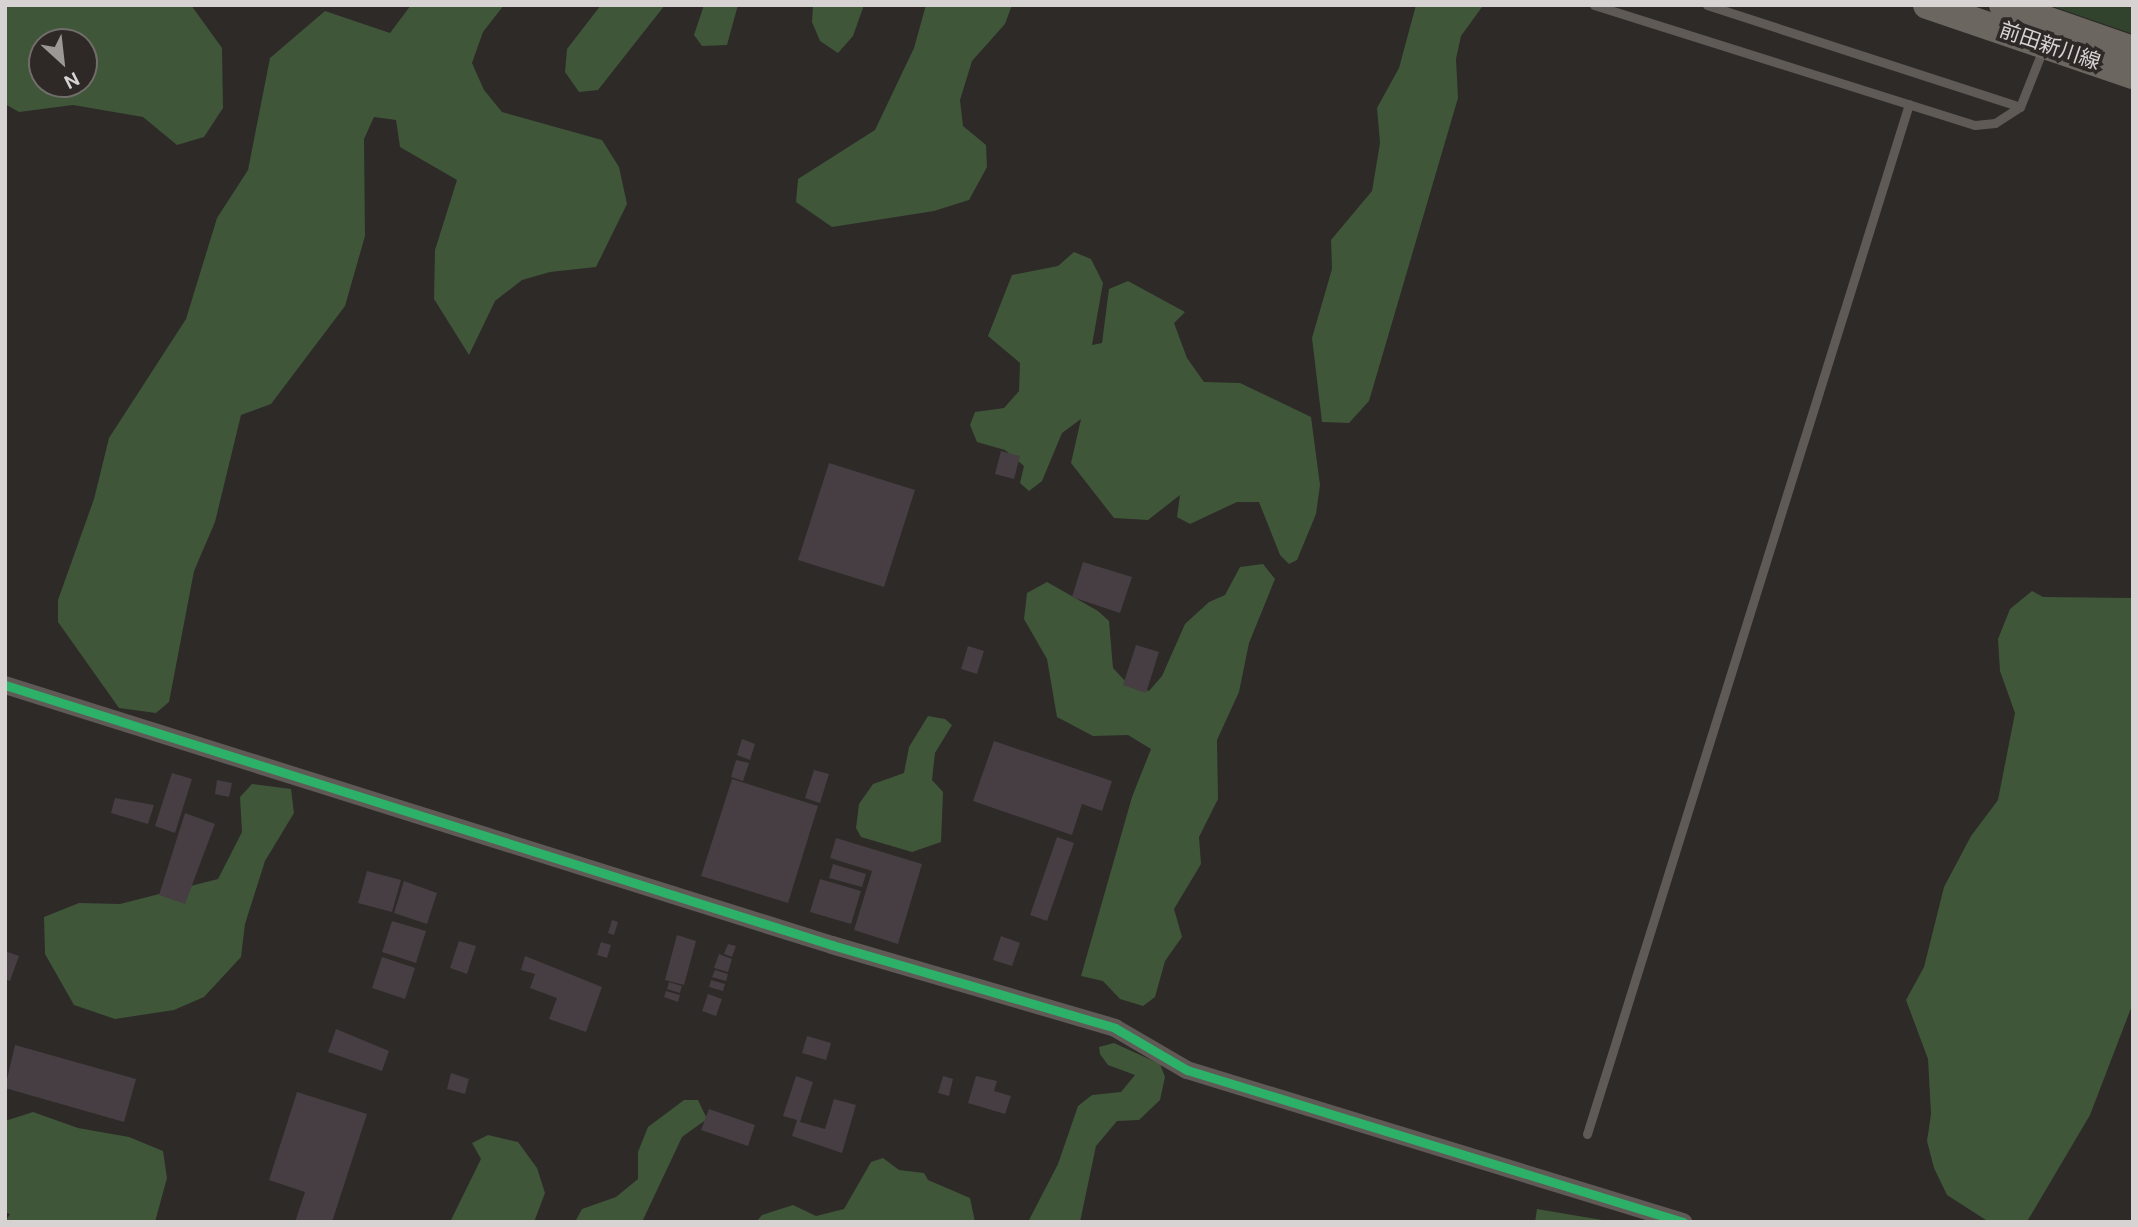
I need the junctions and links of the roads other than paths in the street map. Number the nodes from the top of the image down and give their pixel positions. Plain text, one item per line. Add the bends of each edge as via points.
1 (1594, 5) edge
2 (1707, 5) edge
3 (1927, 5) edge
4 (2003, 5) edge
5 (2048, 32) junction
6 (2133, 50) edge
7 (2133, 75) edge
8 (1909, 104) junction
9 (2020, 107) junction
10 (5, 685) edge
11 (1587, 1135) dead end
12 (1683, 1222) edge

1 - 8 lane
2 - 9 lane
3 - 5 main road, 前田新川線
4 - 5 main road, 前田新川線
5 - 6 main road, 前田新川線
5 - 7 main road, 前田新川線
5 - 9 lane
8 - 9 lane via 1975,125 1995,123
8 - 11 lane
10 - 12 street via 832,945 1115,1028 1187,1070

